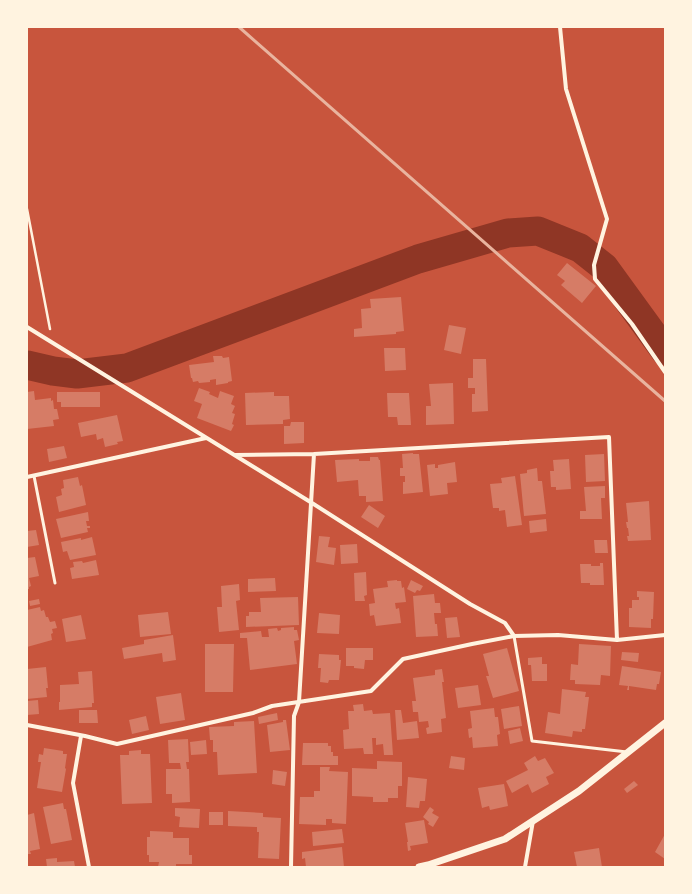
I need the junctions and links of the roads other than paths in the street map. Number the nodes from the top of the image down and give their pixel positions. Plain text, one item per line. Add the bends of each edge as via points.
1 (560, 27) edge
2 (27, 327) edge
3 (665, 372) edge
4 (207, 438) junction
5 (314, 454) junction
6 (234, 455) junction
7 (34, 476) junction
8 (27, 477) edge
9 (312, 503) junction
10 (55, 583) dead end
11 (665, 635) edge
12 (514, 636) junction
13 (617, 640) junction
14 (299, 702) junction
15 (665, 723) edge
16 (27, 725) edge
17 (81, 736) junction
18 (627, 752) junction
19 (533, 820) junction
20 (89, 867) edge
21 (291, 867) edge
22 (419, 867) edge
23 (525, 867) edge

1 - 3 street via 566,89 607,219 594,265 595,279 632,324
2 - 4 street
4 - 6 street
4 - 7 street
5 - 6 street
5 - 9 street
5 - 13 street via 609,437
6 - 9 street
7 - 8 street
7 - 10 lane
9 - 12 street via 505,624
9 - 14 street
11 - 13 street
12 - 13 street via 558,635
12 - 14 street via 403,659 372,691
12 - 18 lane via 532,741
14 - 17 street via 272,706 253,713 117,744
14 - 21 street via 294,716
15 - 18 street
16 - 17 street
17 - 20 street via 73,782
18 - 19 street via 578,791
19 - 22 street via 505,839
19 - 23 street

